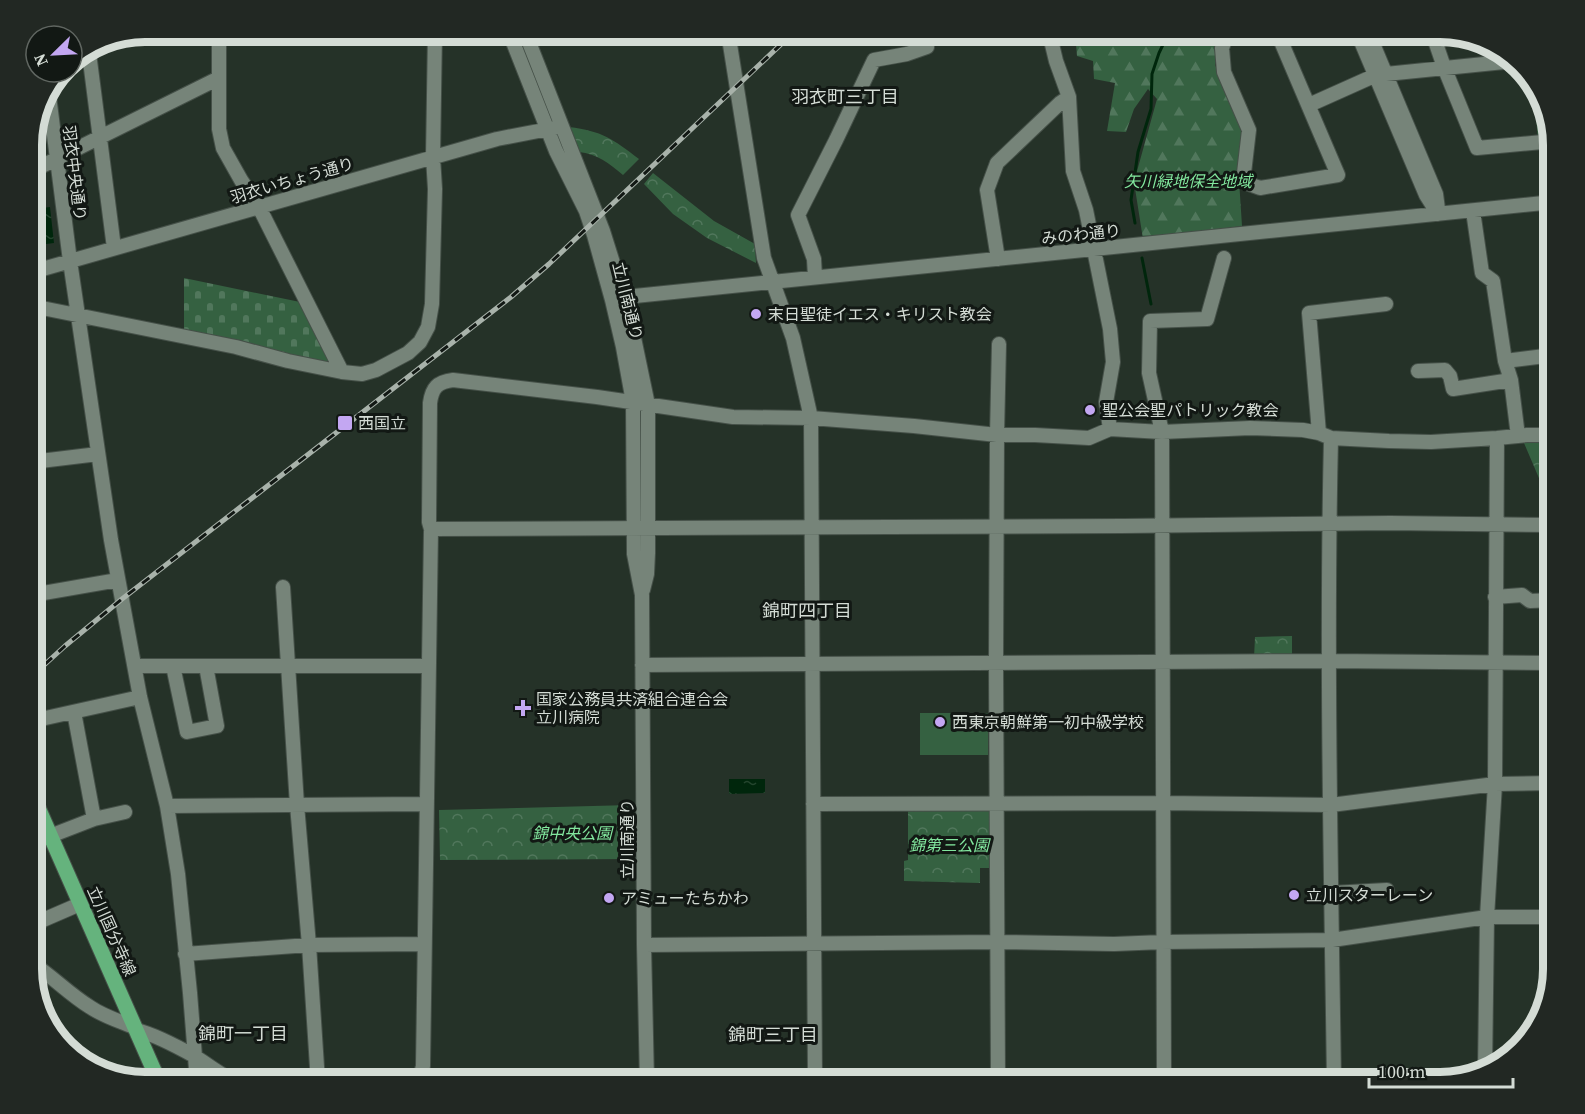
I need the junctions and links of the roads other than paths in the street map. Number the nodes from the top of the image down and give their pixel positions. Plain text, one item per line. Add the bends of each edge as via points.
1 (219, 42) edge
2 (435, 42) edge
3 (512, 42) edge
4 (529, 42) edge
5 (730, 42) edge
6 (925, 42) edge
7 (1051, 42) edge
8 (1224, 42) edge
9 (1281, 42) edge
10 (1363, 42) edge
11 (1371, 42) edge
12 (1435, 42) edge
13 (90, 58) edge
14 (1501, 62) edge
15 (1444, 67) junction
16 (1381, 74) junction
17 (219, 78) junction
18 (1069, 97) junction
19 (1309, 105) junction
20 (50, 106) edge
21 (562, 126) junction
22 (547, 130) junction
23 (100, 136) junction
24 (1543, 142) edge
25 (433, 157) junction
26 (57, 159) junction
27 (42, 166) edge
28 (1543, 203) edge
29 (259, 207) junction
30 (1473, 211) junction
31 (1438, 214) junction
32 (114, 248) junction
33 (1094, 249) junction
34 (1224, 258) dead end
35 (998, 259) junction
36 (70, 261) junction
37 (42, 269) edge
38 (815, 277) junction
39 (773, 282) junction
40 (618, 298) junction
41 (1386, 304) dead end
42 (42, 308) edge
43 (78, 315) junction
44 (999, 344) dead end
45 (1543, 356) edge
46 (1505, 361) junction
47 (1418, 371) dead end
48 (342, 372) junction
49 (1511, 380) junction
50 (633, 402) junction
51 (648, 405) junction
52 (811, 418) junction
53 (1110, 429) junction
54 (1162, 432) junction
55 (997, 435) junction
56 (1325, 435) junction
57 (1543, 435) edge
58 (1518, 436) junction
59 (1497, 438) junction
60 (98, 454) junction
61 (42, 461) edge
62 (1329, 524) junction
63 (1162, 525) junction
64 (1496, 525) junction
65 (1543, 525) edge
66 (997, 527) junction
67 (634, 528) junction
68 (648, 528) junction
69 (812, 528) junction
70 (431, 529) junction
71 (118, 580) junction
72 (283, 587) dead end
73 (42, 591) edge
74 (642, 595) junction
75 (1496, 597) junction
76 (1543, 600) edge
77 (1329, 661) junction
78 (996, 663) junction
79 (1162, 663) junction
80 (1495, 663) junction
81 (1543, 663) edge
82 (813, 664) junction
83 (642, 665) junction
84 (135, 666) junction
85 (173, 666) junction
86 (206, 666) junction
87 (289, 666) junction
88 (429, 666) junction
89 (140, 698) junction
90 (74, 712) junction
91 (42, 719) edge
92 (1543, 783) edge
93 (1495, 784) junction
94 (997, 803) junction
95 (1162, 803) junction
96 (427, 804) junction
97 (813, 804) junction
98 (297, 805) junction
99 (1331, 805) junction
100 (167, 806) junction
101 (125, 812) dead end
102 (42, 817) edge
103 (94, 819) junction
104 (50, 835) junction
105 (42, 839) edge
106 (1387, 890) dead end
107 (1332, 893) junction
108 (80, 904) junction
109 (1487, 917) junction
110 (1543, 917) edge
111 (42, 921) edge
112 (1332, 940) junction
113 (998, 942) junction
114 (1163, 942) junction
115 (424, 944) junction
116 (814, 944) junction
117 (309, 945) junction
118 (644, 945) junction
119 (185, 954) junction
120 (42, 970) edge
121 (135, 1028) junction
122 (195, 1057) junction
123 (1485, 1061) edge
124 (154, 1072) edge
125 (196, 1072) edge
126 (217, 1072) edge
127 (317, 1072) edge
128 (422, 1072) edge
129 (647, 1072) edge
130 (815, 1072) edge
131 (998, 1072) edge
132 (1164, 1072) edge
133 (1334, 1072) edge

1 - 17 street
2 - 25 street
3 - 22 street, 立川南通り
4 - 21 street, 立川南通り
5 - 39 street via 764,258
6 - 38 street via 927,47 874,60 798,214 814,259
7 - 18 street
8 - 19 street via 1224,72 1249,130 1244,173 1249,184 1260,188 1338,175
9 - 19 street
10 - 16 street
11 - 16 street
12 - 15 street
13 - 23 street
14 - 15 street
15 - 16 street
15 - 24 street via 1477,148
16 - 19 street
16 - 31 street via 1426,195
17 - 23 street
17 - 29 street via 223,148
18 - 33 street via 1072,171
18 - 35 street via 997,163 987,190
20 - 26 street, 羽衣中央通り
21 - 22 street, 羽衣いちょう通り
21 - 40 street, 立川南通り via 603,231
22 - 25 street, 羽衣いちょう通り
22 - 40 street, 立川南通り via 586,211
23 - 26 street
23 - 32 street
25 - 29 street, 羽衣いちょう通り
25 - 48 street via 432,296 428,327 408,353 376,370 362,374
26 - 27 street
26 - 36 street, 羽衣中央通り
28 - 30 street, みのわ通り
29 - 32 street, 羽衣いちょう通り
29 - 48 street
30 - 31 street, みのわ通り
30 - 46 street via 1482,273 1493,281
31 - 33 street, みのわ通り
32 - 36 street, 羽衣いちょう通り
33 - 35 street, みのわ通り
33 - 53 street via 1112,345 1106,402
34 - 54 street via 1207,320 1150,321 1149,373
35 - 38 street, みのわ通り
36 - 37 street, 羽衣いちょう通り
36 - 43 street, 羽衣中央通り
38 - 39 street, みのわ通り
39 - 40 street, みのわ通り
39 - 52 street via 794,338
40 - 50 street, 立川南通り
40 - 51 street, 立川南通り
41 - 56 street via 1309,313
42 - 43 street
43 - 48 street
43 - 60 street, 羽衣中央通り
44 - 55 street
45 - 46 street
46 - 49 street
47 - 49 street via 1445,370 1453,389
49 - 58 street
50 - 51 street
50 - 67 street, 立川南通り
50 - 70 street via 453,380 437,384 430,403
51 - 52 street via 733,417
51 - 68 street, 立川南通り
52 - 55 street
52 - 69 street
53 - 54 street
53 - 55 street via 1089,438
54 - 56 street via 1250,428 1304,430
54 - 63 street
55 - 66 street
56 - 59 street via 1431,442
56 - 62 street
57 - 58 street
58 - 59 street
59 - 64 street
60 - 61 street
60 - 71 street, 羽衣中央通り
62 - 63 street
62 - 64 street
62 - 77 street
63 - 66 street
63 - 79 street
64 - 65 street
64 - 75 street
66 - 69 street
66 - 78 street
67 - 68 street
67 - 70 street
67 - 74 street, 立川南通り via 634,554
68 - 69 street
68 - 74 street, 立川南通り via 647,574
69 - 82 street
70 - 88 street
71 - 73 street
71 - 84 street, 羽衣中央通り
72 - 87 street
74 - 83 street, 立川南通り
75 - 76 street
75 - 80 street
77 - 79 street
77 - 80 street
77 - 99 street
78 - 79 street
78 - 82 street
78 - 94 street
79 - 95 street
80 - 81 street
80 - 93 street
82 - 83 street
82 - 97 street
83 - 118 street, 立川南通り
84 - 85 street
84 - 89 street, 羽衣中央通り
85 - 86 street
85 - 86 street via 187,732 217,726
86 - 87 street
87 - 88 street
87 - 98 street
88 - 96 street
89 - 90 street
89 - 100 street, 羽衣中央通り
90 - 91 street
90 - 103 street
92 - 93 street
93 - 99 street
93 - 109 street
94 - 95 street
94 - 97 street
94 - 113 street
95 - 99 street
95 - 114 street
96 - 98 street
96 - 115 street
97 - 116 street
98 - 100 street
98 - 117 street
99 - 107 street
100 - 119 street, 羽衣中央通り
101 - 103 street
102 - 104 main road, 立川国分寺線
103 - 104 street
104 - 105 street
104 - 108 main road, 立川国分寺線
106 - 107 street
107 - 112 street
108 - 111 street
108 - 121 main road, 立川国分寺線
109 - 110 street
109 - 112 street
109 - 123 street
112 - 114 street
112 - 133 street
113 - 114 street
113 - 116 street
113 - 131 street
114 - 132 street
115 - 117 street
115 - 128 street
116 - 118 street
116 - 130 street
117 - 119 street
117 - 127 street
118 - 129 street, 立川南通り
119 - 122 street, 羽衣中央通り
120 - 121 street via 89,1006
121 - 122 street
121 - 124 main road, 立川国分寺線
122 - 125 street, 羽衣中央通り
122 - 126 street

